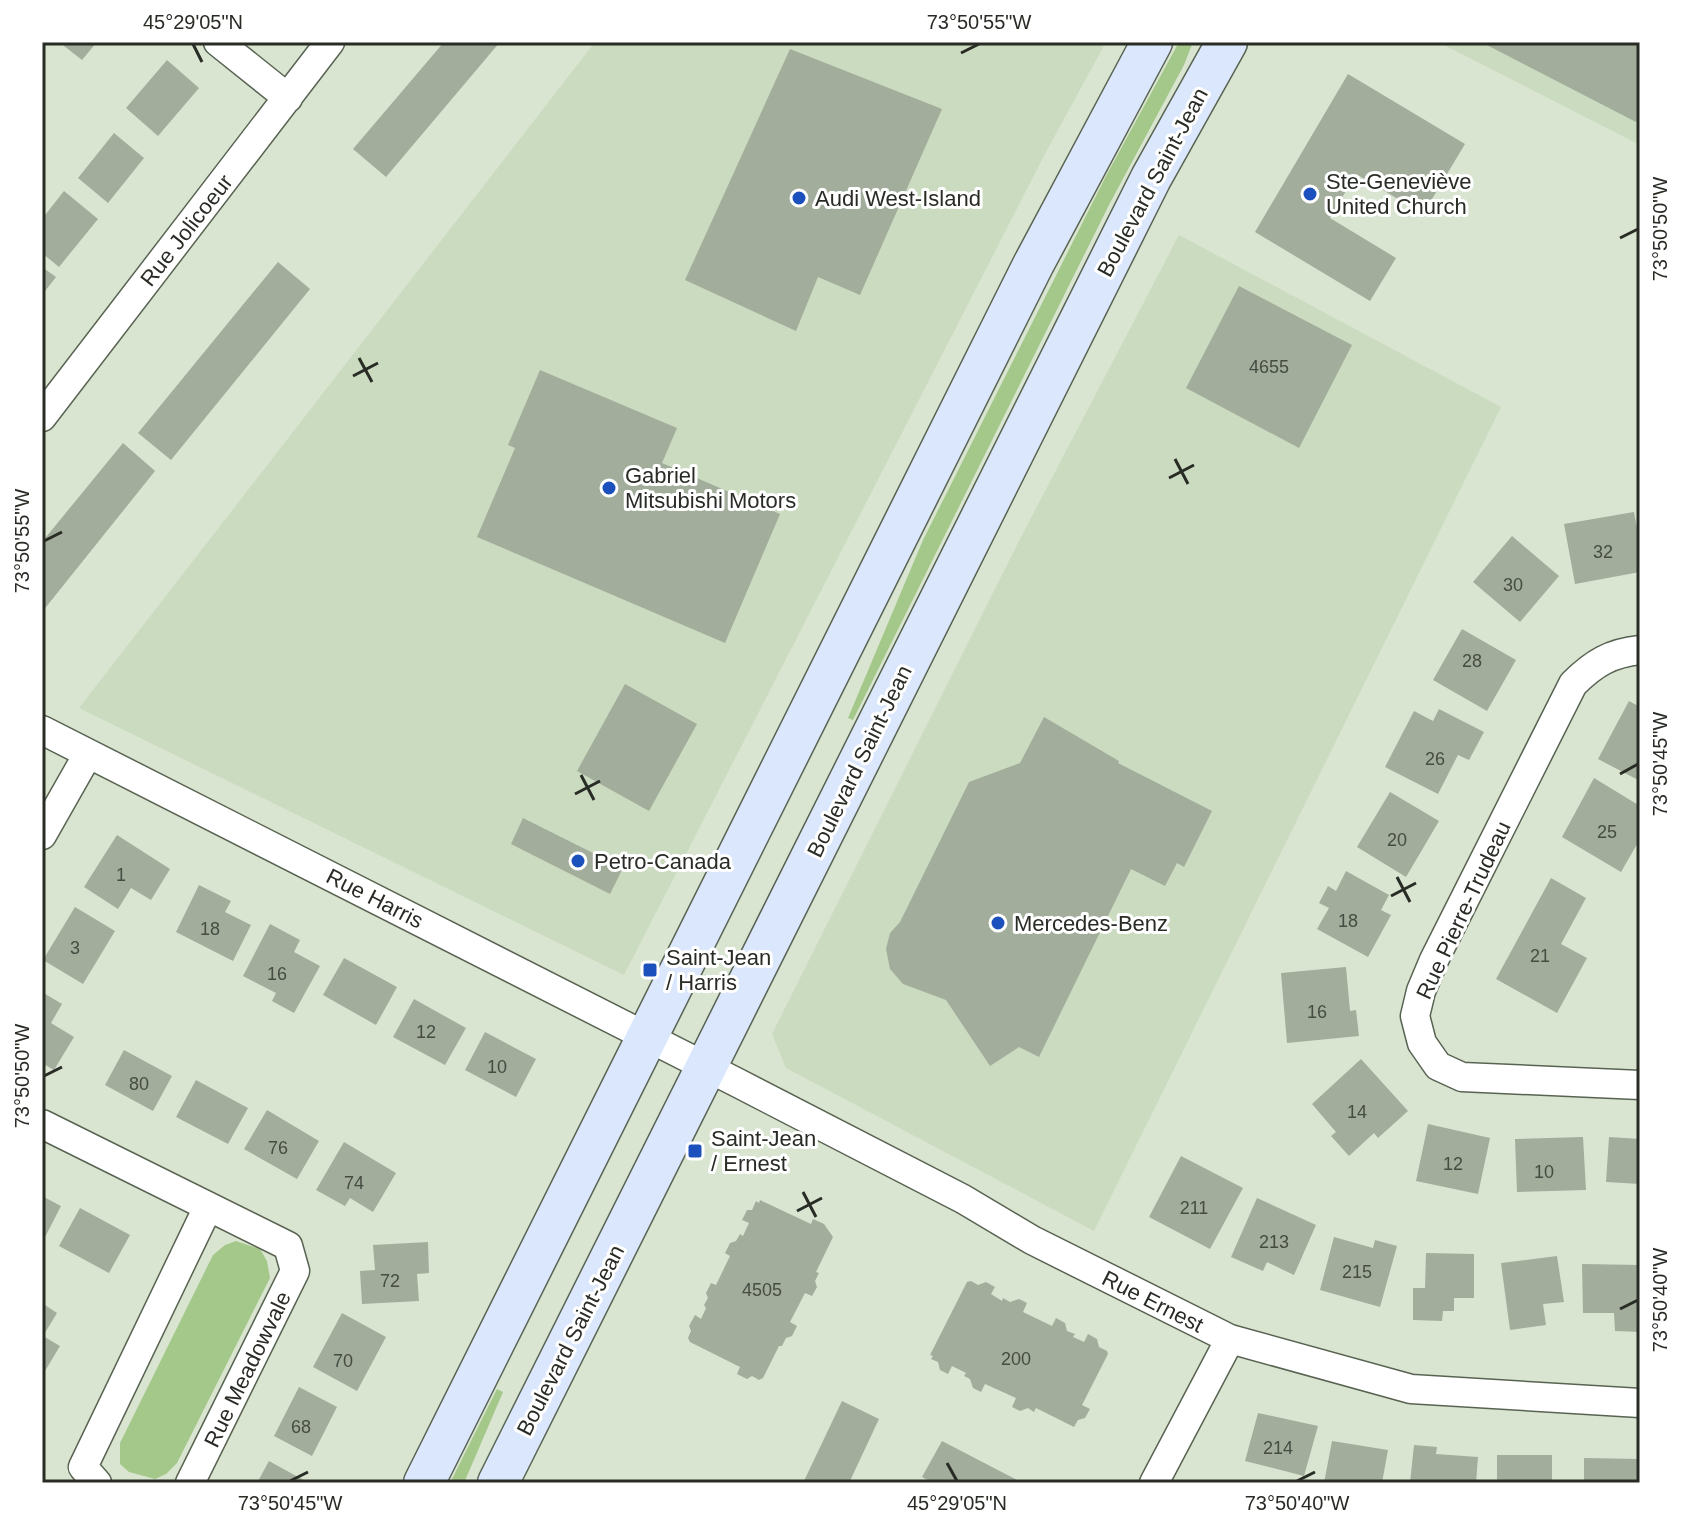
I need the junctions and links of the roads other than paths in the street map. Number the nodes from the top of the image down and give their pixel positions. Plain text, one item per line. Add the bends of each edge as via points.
1 (218, 42) edge
2 (330, 42) edge
3 (1152, 42) edge
4 (1227, 42) edge
5 (288, 98) junction
6 (42, 417) edge
7 (1640, 650) edge
8 (42, 730) edge
9 (88, 754) junction
10 (42, 835) edge
11 (646, 1037) junction
12 (708, 1067) junction
13 (1640, 1085) edge
14 (42, 1124) edge
15 (208, 1207) junction
16 (1230, 1339) junction
17 (1640, 1403) edge
18 (97, 1483) edge
19 (190, 1483) edge
20 (424, 1483) edge
21 (498, 1483) edge
22 (1154, 1483) edge

1 - 5 street
2 - 5 street, Rue Jolicoeur
3 - 11 main road via 1047,238
4 - 12 main road, Boulevard Saint-Jean via 1144,192
5 - 6 street, Rue Jolicoeur
7 - 13 street, Rue Pierre-Trudeau via 1616,653 1591,666 1573,684 1434,960 1415,1016 1422,1043 1438,1066 1462,1077
8 - 9 street, Rue Harris
9 - 10 street
9 - 11 street, Rue Harris
11 - 12 street, Rue Harris
11 - 20 main road
12 - 16 street, Rue Ernest
12 - 21 main road, Boulevard Saint-Jean
14 - 15 street, Rue Meadowvale
15 - 18 street via 83,1467
15 - 19 street, Rue Meadowvale via 288,1246 295,1271
16 - 17 street, Rue Ernest via 1411,1389
16 - 22 street

